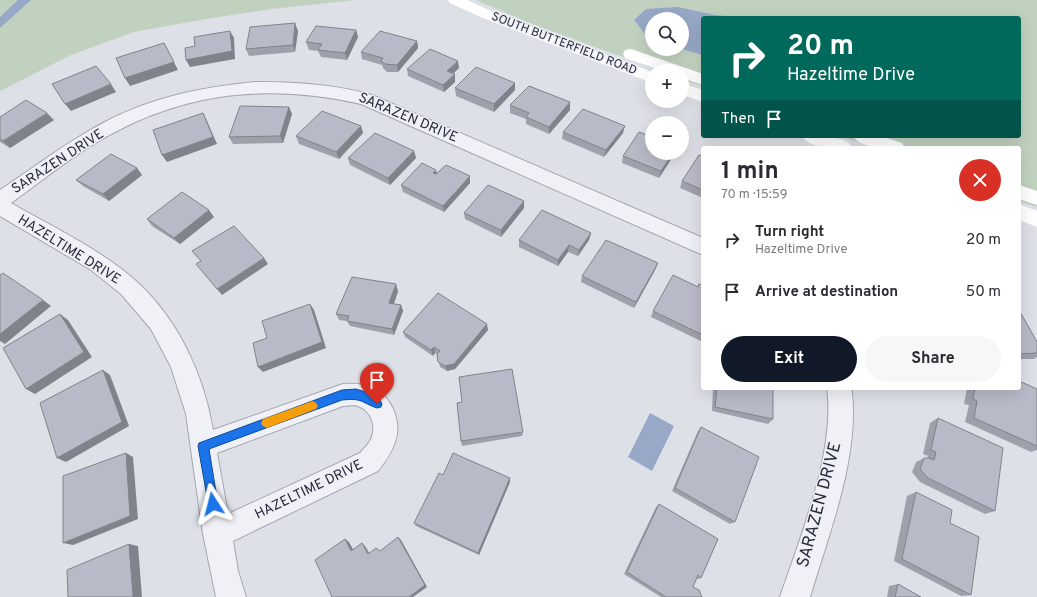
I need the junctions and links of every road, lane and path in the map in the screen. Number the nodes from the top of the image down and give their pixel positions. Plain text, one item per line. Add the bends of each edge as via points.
1 (455, 0) edge
2 (490, 0) edge
3 (527, 14) dead end
4 (616, 48) dead end
5 (660, 64) edge
6 (645, 75) edge
7 (689, 75) edge
8 (701, 79) edge
9 (689, 91) edge
10 (701, 95) edge
11 (816, 138) edge
12 (868, 138) edge
13 (838, 146) edge
14 (890, 146) edge
15 (1021, 193) edge
16 (1037, 198) edge
17 (0, 200) edge
18 (0, 206) edge
19 (1021, 213) edge
20 (1037, 219) edge
21 (701, 246) edge
22 (839, 390) edge
23 (203, 446) junction
24 (218, 534) junction
25 (231, 597) edge
26 (795, 597) edge

1 - 6 main road, SOUTH BUTTERFIELD ROAD
2 - 3 main road, SOUTH BUTTERFIELD ROAD
4 - 5 main road, SOUTH BUTTERFIELD ROAD
7 - 8 main road
9 - 10 main road
11 - 13 main road
12 - 14 main road
15 - 16 main road
17 - 21 street, SARAZEN DRIVE via 81,144 124,120 167,103 217,92 292,86 338,91 366,98
18 - 23 street, HAZELTIME DRIVE via 98,264 129,288 159,322 182,364 198,414
19 - 20 main road
22 - 26 street, SARAZEN DRIVE via 839,437 830,483
23 - 24 street, HAZELTIME DRIVE
23 - 24 street, HAZELTIME DRIVE via 342,395 356,394 367,397 377,404 384,414 384,438 378,451 368,462
24 - 25 street, HAZELTIME DRIVE

